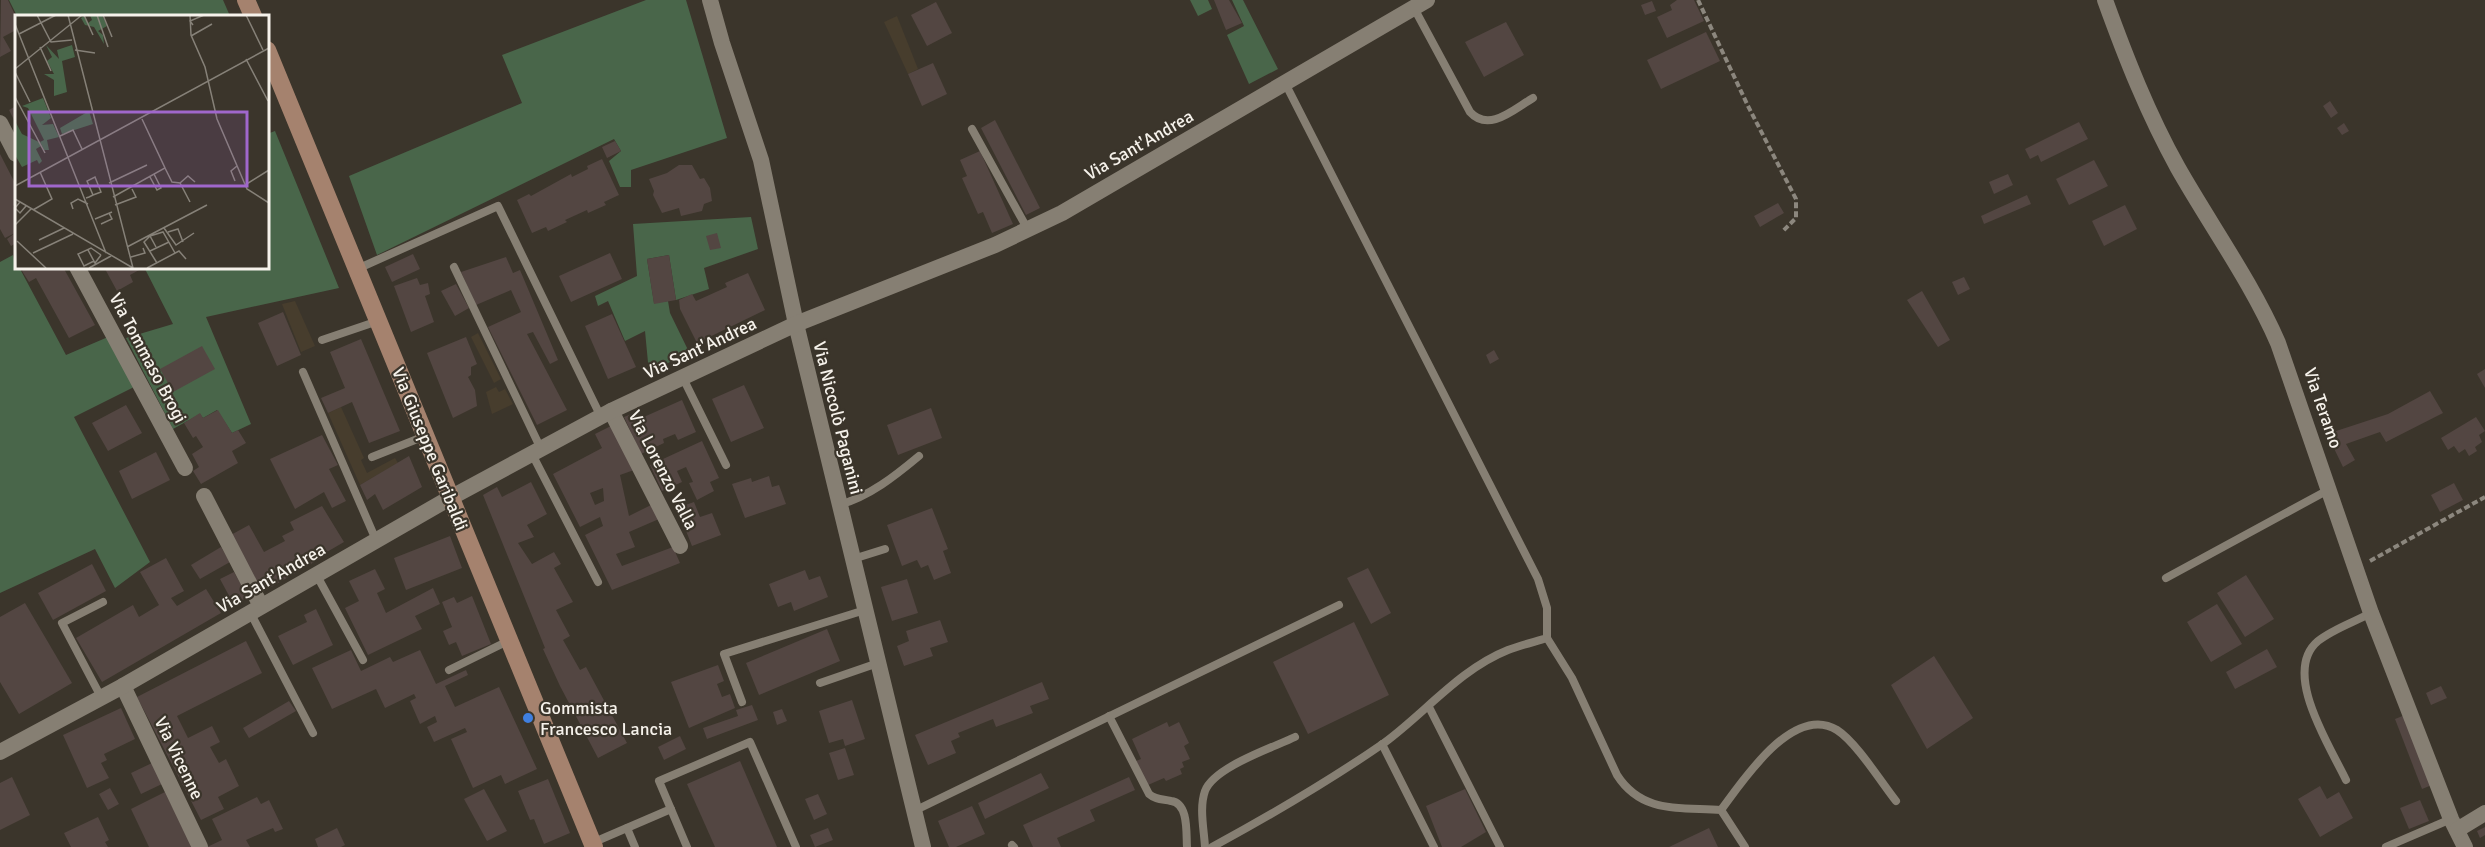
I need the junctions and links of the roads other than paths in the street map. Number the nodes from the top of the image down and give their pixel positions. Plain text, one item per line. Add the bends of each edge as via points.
1 (246, 0) edge
2 (710, 0) edge
3 (2106, 0) edge
4 (1420, 4) edge
5 (253, 15) edge
6 (268, 52) edge
7 (1285, 82) junction
8 (1533, 98) dead end
9 (0, 123) edge
10 (972, 129) dead end
11 (15, 152) edge
12 (1028, 230) junction
13 (454, 267) dead end
14 (78, 268) edge
15 (357, 269) junction
16 (378, 321) junction
17 (796, 324) junction
18 (322, 340) dead end
19 (303, 372) dead end
20 (683, 378) junction
21 (606, 414) junction
22 (425, 436) junction
23 (536, 452) junction
24 (919, 456) dead end
25 (372, 458) dead end
26 (726, 465) dead end
27 (185, 468) dead end
28 (2330, 489) junction
29 (204, 496) dead end
30 (450, 498) junction
31 (839, 505) junction
32 (376, 540) junction
33 (680, 546) dead end
34 (885, 549) dead end
35 (853, 559) junction
36 (316, 574) junction
37 (2166, 578) dead end
38 (598, 582) dead end
39 (103, 602) dead end
40 (1339, 605) dead end
41 (255, 609) junction
42 (865, 610) junction
43 (2371, 613) junction
44 (1547, 638) junction
45 (508, 641) junction
46 (363, 660) dead end
47 (878, 663) junction
48 (449, 670) dead end
49 (820, 683) dead end
50 (123, 686) junction
51 (101, 697) junction
52 (742, 702) dead end
53 (1429, 708) junction
54 (1109, 717) junction
55 (313, 733) dead end
56 (1295, 737) dead end
57 (1382, 744) junction
58 (0, 752) edge
59 (2346, 780) dead end
60 (1896, 801) dead end
61 (671, 809) junction
62 (1721, 810) junction
63 (914, 811) junction
64 (2485, 813) edge
65 (2454, 824) junction
66 (627, 828) junction
67 (593, 845) edge
68 (200, 847) edge
69 (635, 847) edge
70 (687, 847) edge
71 (796, 847) edge
72 (923, 847) edge
73 (1187, 847) edge
74 (1205, 847) edge
75 (1212, 847) edge
76 (1434, 847) edge
77 (1500, 847) edge
78 (1745, 847) edge
79 (2386, 847) edge
80 (2465, 847) edge

1 - 5 street
2 - 17 street, Via Niccolò Paganini via 761,160
3 - 28 street, Via Teramo via 2163,141 2276,337
4 - 7 street, Via Sant'Andrea
4 - 8 lane via 1475,118 1488,122 1497,119
6 - 15 street, Via Giuseppe Garibaldi
7 - 12 street, Via Sant'Andrea
7 - 44 lane via 1538,579 1547,608
9 - 11 street
10 - 12 lane
12 - 17 street, Via Sant'Andrea
13 - 23 lane
14 - 27 street, Via Tommaso Brogi
15 - 16 street, Via Giuseppe Garibaldi
15 - 21 lane via 498,206
16 - 18 lane
16 - 22 street, Via Giuseppe Garibaldi
17 - 20 street, Via Sant'Andrea
17 - 31 street, Via Niccolò Paganini
19 - 32 lane
20 - 21 street, Via Sant'Andrea
20 - 26 lane
21 - 23 street, Via Sant'Andrea
21 - 33 street, Via Lorenzo Valla
22 - 25 lane
22 - 30 street, Via Giuseppe Garibaldi
23 - 30 street, Via Sant'Andrea
23 - 38 lane
24 - 31 lane via 882,485
28 - 37 lane
28 - 43 street, Via Teramo
29 - 41 street
30 - 32 street, Via Sant'Andrea
30 - 45 street, Via Giuseppe Garibaldi
31 - 35 street, Via Niccolò Paganini
32 - 36 street, Via Sant'Andrea
34 - 35 lane
35 - 42 street, Via Niccolò Paganini
36 - 41 street, Via Sant'Andrea
36 - 46 lane
39 - 51 lane via 62,623
40 - 54 lane
41 - 50 street, Via Sant'Andrea
41 - 55 lane
42 - 47 street, Via Niccolò Paganini
42 - 52 lane via 724,654
43 - 59 lane via 2318,641 2303,667 2309,702
43 - 65 street, Via Teramo
44 - 53 lane via 1491,659 1467,674
44 - 62 lane via 1568,669 1617,775 1633,795 1655,804
45 - 48 lane
45 - 67 street, Via Giuseppe Garibaldi
47 - 49 lane
47 - 63 street, Via Niccolò Paganini
50 - 51 street, Via Sant'Andrea
50 - 68 street, Via Vicenne
51 - 58 street, Via Sant'Andrea
53 - 57 lane
53 - 77 lane
54 - 63 lane
54 - 73 lane via 1149,794 1175,801 1182,807
56 - 74 lane via 1228,768 1209,783 1203,806
57 - 75 lane
57 - 76 lane
60 - 62 lane via 1844,736 1828,726 1814,725 1770,749
61 - 66 lane
61 - 70 lane
61 - 71 lane via 659,781 750,742
62 - 78 lane
63 - 72 street, Via Niccolò Paganini
64 - 65 street
65 - 79 lane
65 - 80 street, Via Teramo
66 - 67 lane
66 - 69 lane

